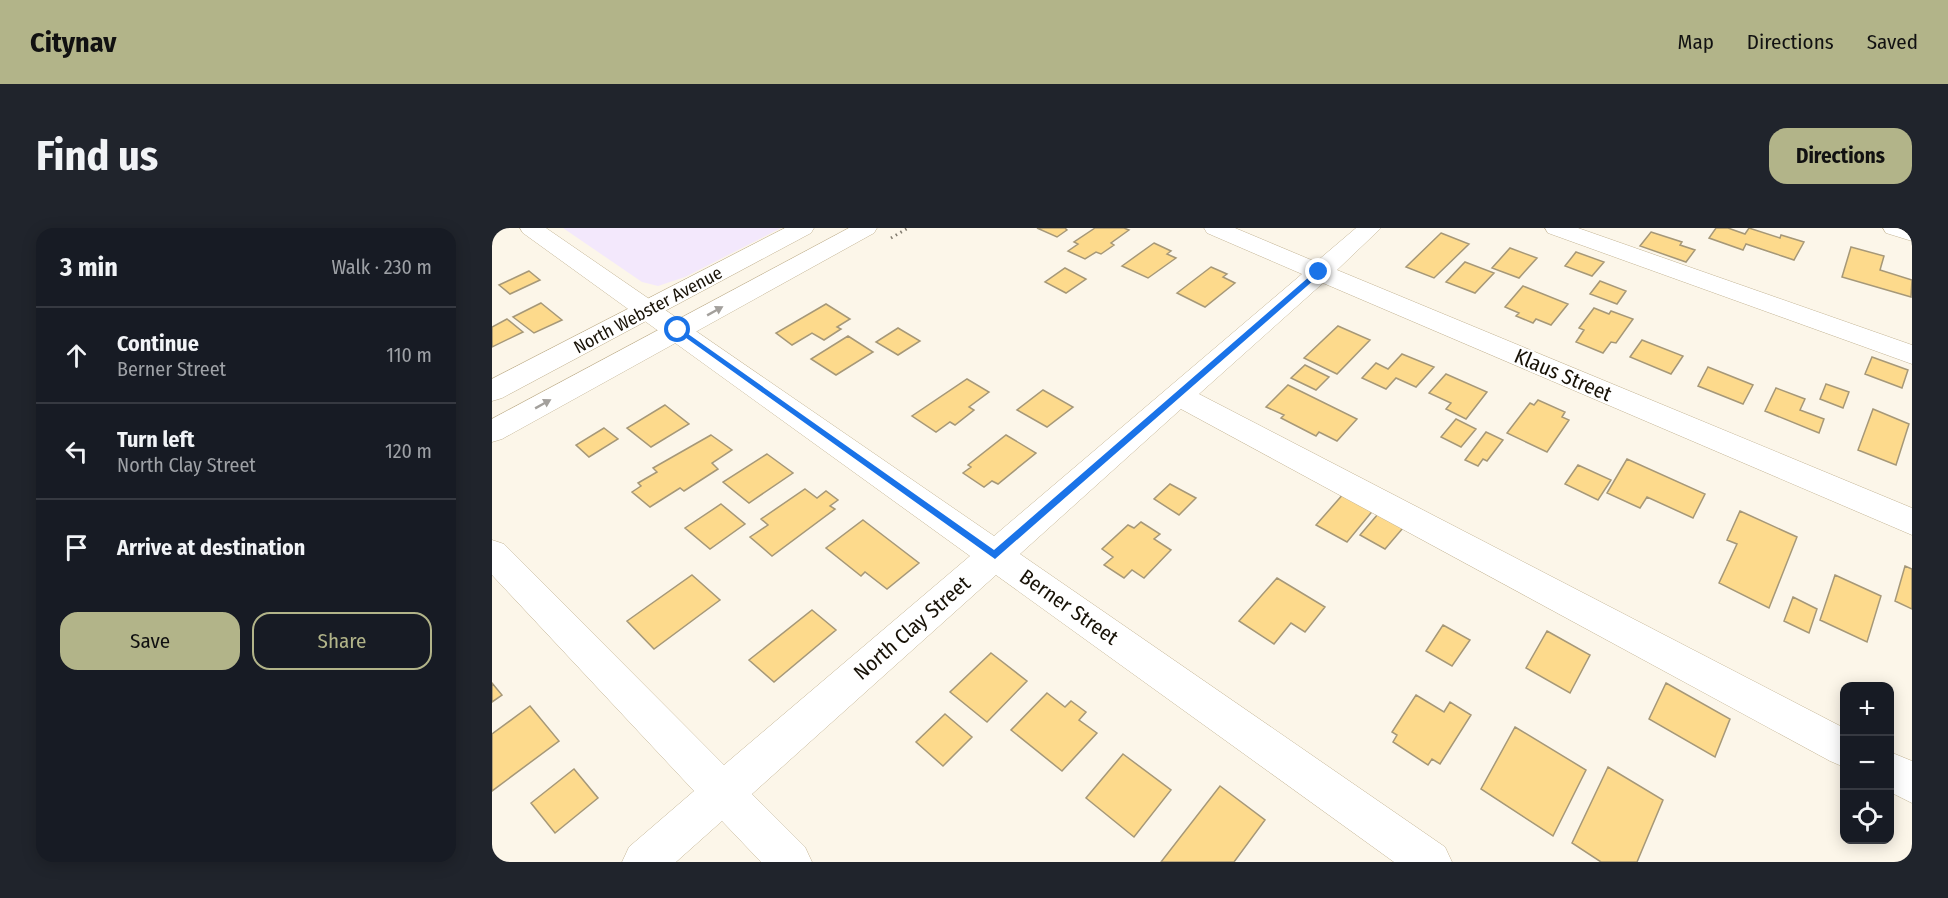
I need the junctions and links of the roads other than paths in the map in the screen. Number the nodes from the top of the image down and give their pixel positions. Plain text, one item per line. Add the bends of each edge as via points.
1 (531, 228) edge
2 (803, 228) edge
3 (866, 228) edge
4 (1215, 228) edge
5 (1370, 228) edge
6 (1556, 228) edge
7 (1893, 228) edge
8 (1912, 234) edge
9 (1319, 272) junction
10 (649, 309) junction
11 (678, 330) junction
12 (1912, 355) edge
13 (492, 391) edge
14 (1178, 395) junction
15 (492, 432) edge
16 (1912, 522) edge
17 (492, 553) edge
18 (995, 555) junction
19 (1840, 745) edge
20 (1894, 773) edge
21 (1912, 783) edge
22 (724, 792) junction
23 (644, 862) edge
24 (790, 862) edge
25 (1430, 862) edge

1 - 10 street, Berner Street
2 - 10 street, North Webster Avenue
11 -> 3 street, North Webster Avenue
4 - 9 street, Klaus Street
5 - 9 street, North Clay Street
6 - 12 street
7 - 8 street
9 - 14 street, North Clay Street
9 - 16 street, Klaus Street
10 - 11 street, Berner Street
10 - 13 street, North Webster Avenue
15 -> 11 street, North Webster Avenue
11 - 18 street, Berner Street
14 - 18 street, North Clay Street
14 - 19 street
17 - 22 street
18 - 22 street, North Clay Street
18 - 25 street, Berner Street
20 - 21 street
22 - 23 street, North Clay Street
22 - 24 street

